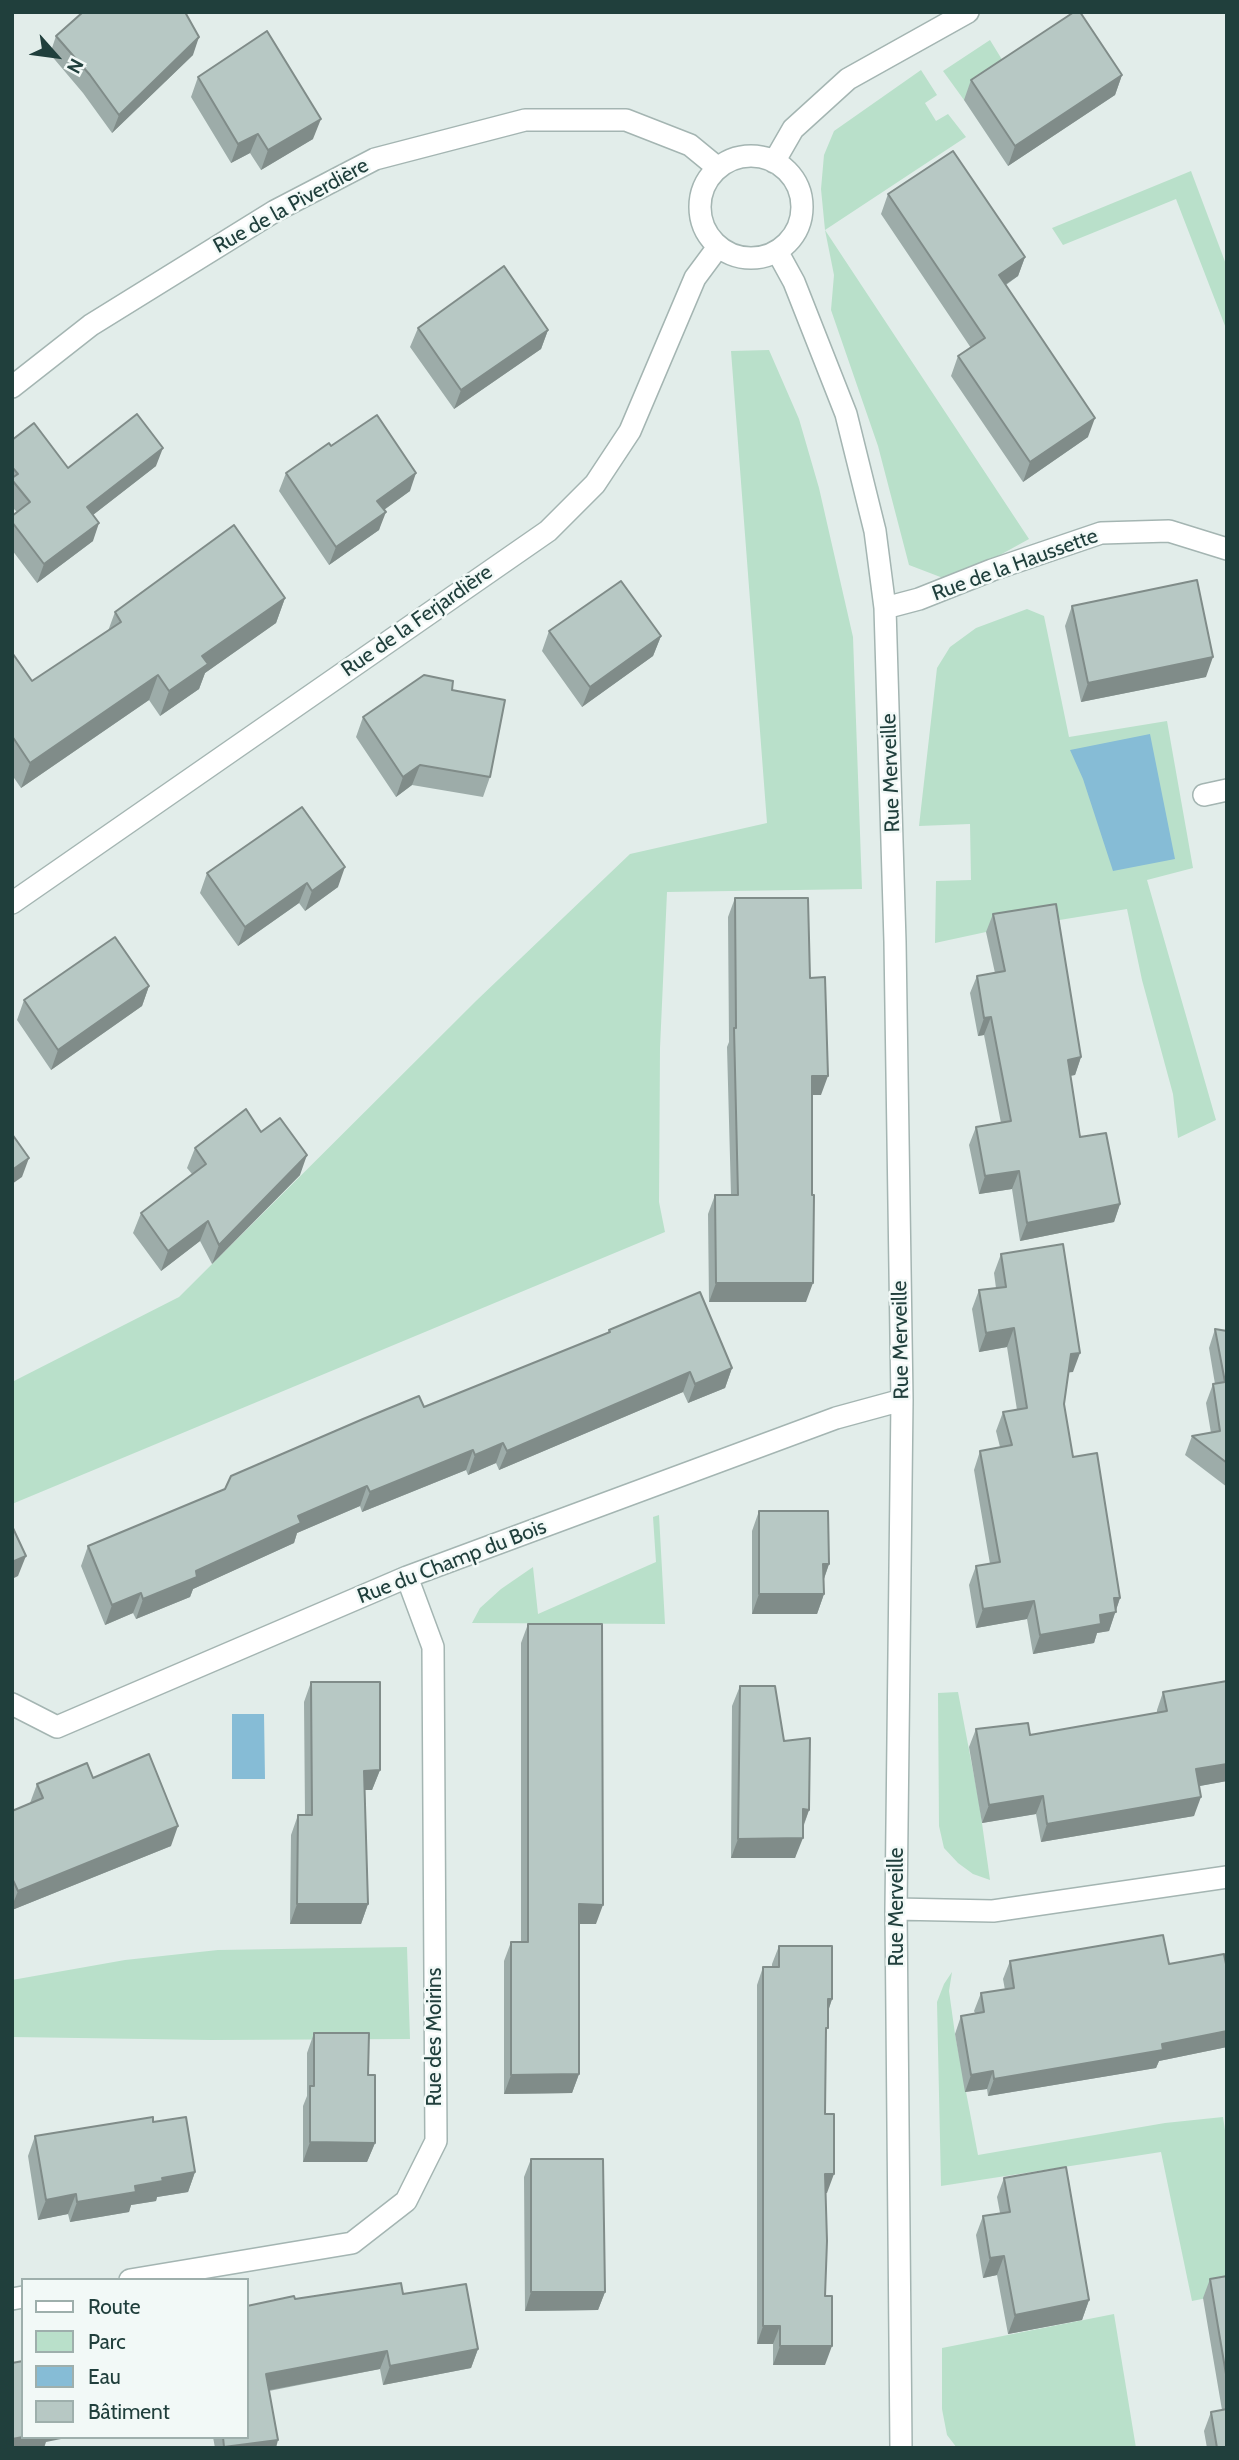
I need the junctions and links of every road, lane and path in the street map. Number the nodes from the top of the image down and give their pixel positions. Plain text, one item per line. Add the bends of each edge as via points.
1 (968, 12) edge
2 (774, 162) junction
3 (718, 168) junction
4 (718, 247) junction
5 (777, 251) junction
6 (12, 387) edge
7 (1227, 549) edge
8 (885, 608) junction
9 (1227, 790) edge
10 (1204, 794) dead end
11 (12, 903) edge
12 (902, 1400) junction
13 (407, 1577) junction
14 (12, 1704) edge
15 (1227, 1877) edge
16 (896, 1909) junction
17 (142, 2278) edge
18 (901, 2448) edge

1 - 2 street via 848,79 793,128
2 - 3 street via 741,156
2 - 5 street via 795,183 801,198 797,228
3 - 4 street via 699,204 707,235
3 - 6 street, Rue de la Piverdière via 690,145 626,120 525,120 375,159 275,211 103,318
4 - 5 street via 747,258
4 - 11 street, Rue de la Ferjardière via 695,278 630,431 595,484 548,531
5 - 8 street, Rue Merveille via 794,282 846,414 875,531
7 - 8 street, Rue de la Haussette via 1169,531 1101,533
8 - 12 street, Rue Merveille
9 - 10 street
12 - 13 street, Rue du Champ du Bois via 836,1418
12 - 16 street, Rue Merveille
13 - 14 street, Rue du Champ du Bois via 57,1727
13 - 17 street, Rue des Moirins via 433,1647 436,2141 406,2201 352,2243
15 - 16 street via 993,1910
16 - 18 street, Rue Merveille

